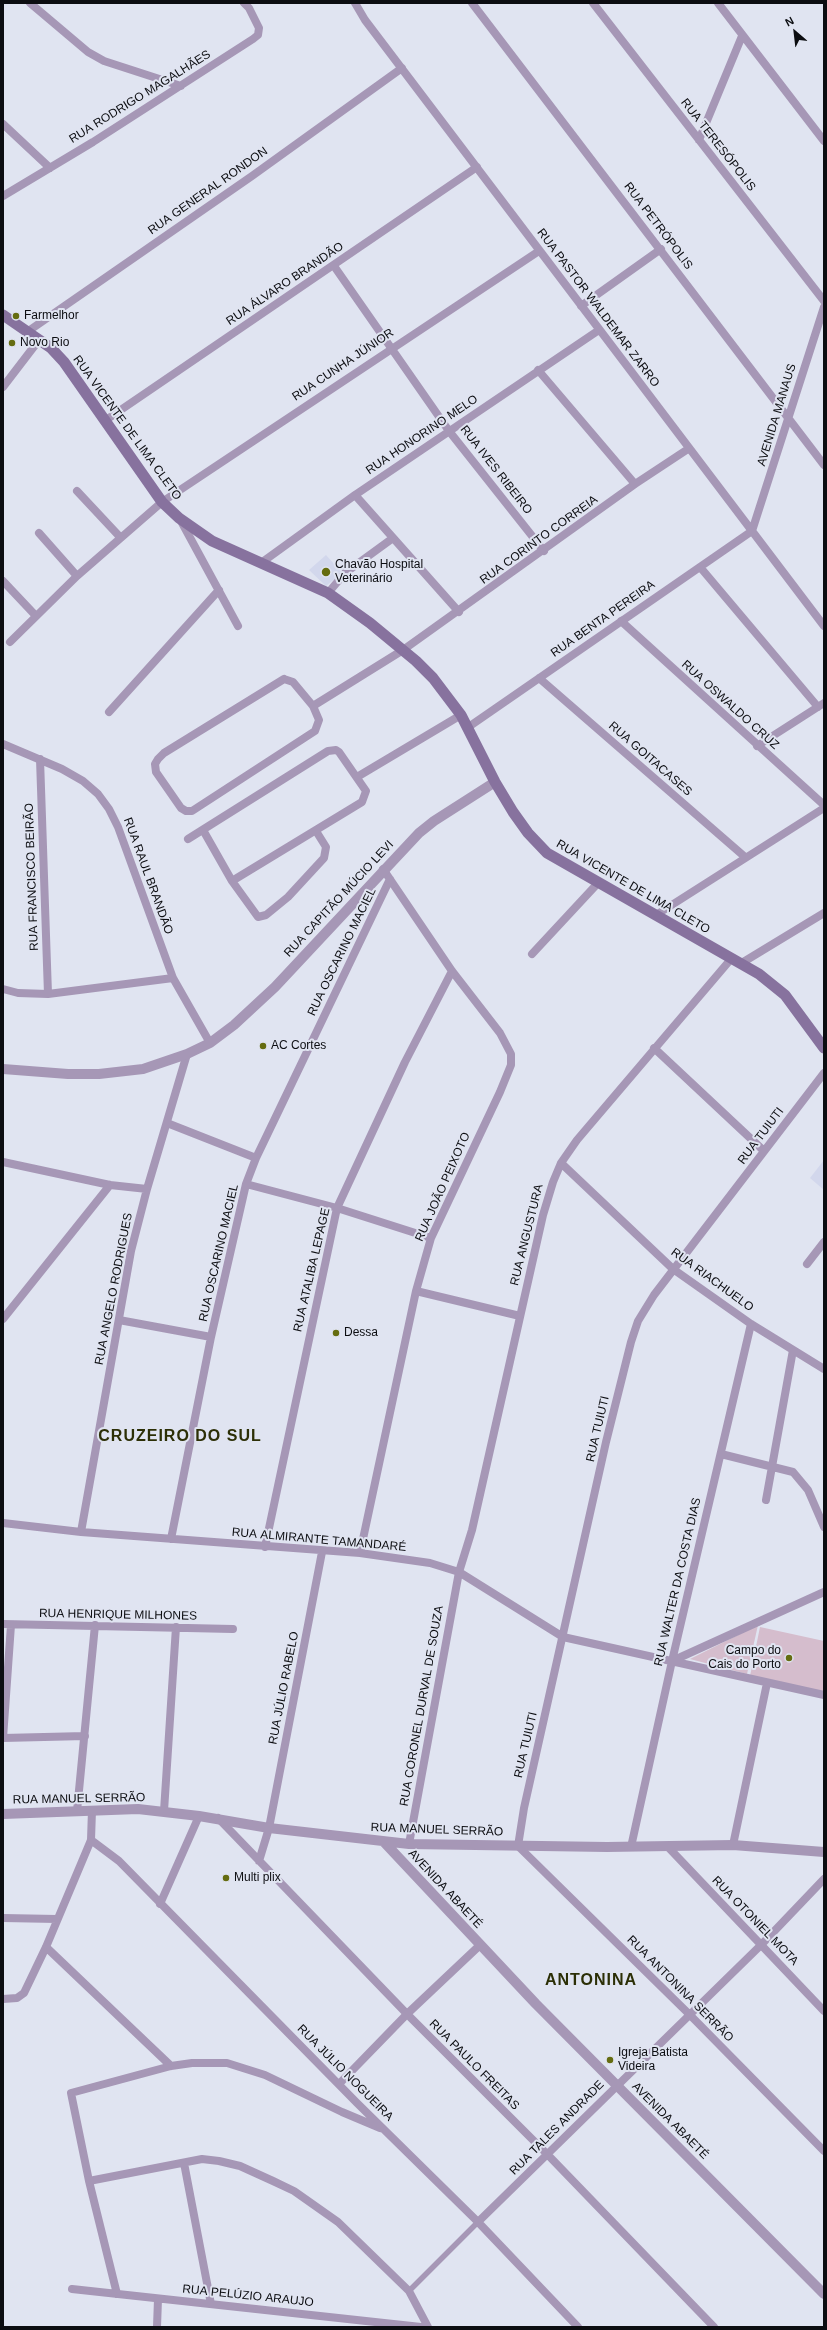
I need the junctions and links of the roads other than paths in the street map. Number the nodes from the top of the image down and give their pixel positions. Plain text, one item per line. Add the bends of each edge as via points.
1 (30, 3) edge
2 (244, 3) edge
3 (355, 3) edge
4 (472, 3) edge
5 (593, 3) edge
6 (718, 3) edge
7 (742, 36) junction
8 (402, 68) junction
9 (181, 86) junction
10 (3, 124) edge
11 (698, 140) junction
12 (824, 141) edge
13 (478, 167) junction
14 (50, 168) junction
15 (3, 196) edge
16 (661, 249) junction
17 (539, 250) junction
18 (334, 266) junction
19 (824, 301) edge
20 (581, 306) junction
21 (824, 307) edge
22 (3, 316) edge
23 (600, 330) junction
24 (27, 332) junction
25 (39, 340) junction
26 (390, 348) junction
27 (538, 370) junction
28 (3, 387) edge
29 (788, 416) junction
30 (106, 420) junction
31 (449, 431) junction
32 (688, 449) junction
33 (824, 465) edge
34 (635, 484) junction
35 (77, 491) dead end
36 (355, 495) junction
37 (162, 502) junction
38 (179, 518) junction
39 (752, 531) junction
40 (39, 533) dead end
41 (120, 537) junction
42 (393, 538) junction
43 (544, 551) junction
44 (261, 563) junction
45 (700, 567) junction
46 (77, 576) junction
47 (3, 581) edge
48 (218, 590) junction
49 (328, 593) junction
50 (459, 612) junction
51 (36, 616) junction
52 (621, 621) junction
53 (238, 626) dead end
54 (824, 626) edge
55 (10, 642) dead end
56 (404, 650) junction
57 (539, 678) junction
58 (821, 705) edge
59 (313, 706) junction
60 (109, 712) dead end
61 (461, 715) junction
62 (467, 728) junction
63 (3, 744) edge
64 (757, 746) junction
65 (40, 759) junction
66 (357, 777) junction
67 (495, 782) junction
68 (824, 806) edge
69 (203, 830) junction
70 (316, 831) junction
71 (188, 839) dead end
72 (745, 858) junction
73 (383, 869) junction
74 (390, 880) junction
75 (232, 881) junction
76 (598, 883) junction
77 (824, 913) edge
78 (656, 915) junction
79 (532, 954) dead end
80 (736, 961) junction
81 (452, 971) junction
82 (173, 978) junction
83 (3, 989) edge
84 (48, 994) junction
85 (210, 1043) junction
86 (654, 1048) junction
87 (824, 1048) edge
88 (187, 1054) junction
89 (3, 1069) edge
90 (824, 1073) edge
91 (168, 1123) junction
92 (764, 1151) junction
93 (256, 1158) junction
94 (3, 1162) edge
95 (561, 1164) junction
96 (246, 1184) junction
97 (110, 1185) junction
98 (147, 1188) junction
99 (337, 1208) junction
100 (431, 1238) junction
101 (824, 1242) edge
102 (807, 1264) dead end
103 (673, 1269) junction
104 (416, 1291) junction
105 (520, 1316) junction
106 (3, 1319) edge
107 (119, 1320) junction
108 (751, 1324) junction
109 (211, 1337) junction
110 (793, 1350) junction
111 (824, 1369) edge
112 (721, 1454) junction
113 (772, 1467) junction
114 (766, 1500) dead end
115 (3, 1523) edge
116 (824, 1527) edge
117 (81, 1532) junction
118 (171, 1539) junction
119 (265, 1547) junction
120 (322, 1552) junction
121 (360, 1554) junction
122 (459, 1572) junction
123 (824, 1592) edge
124 (7, 1625) edge
125 (95, 1625) junction
126 (176, 1627) junction
127 (233, 1629) dead end
128 (562, 1637) junction
129 (672, 1661) junction
130 (767, 1683) junction
131 (824, 1695) edge
132 (85, 1736) junction
133 (3, 1738) edge
134 (92, 1810) junction
135 (77, 1811) junction
136 (164, 1811) junction
137 (3, 1814) edge
138 (199, 1816) junction
139 (218, 1818) junction
140 (269, 1828) junction
141 (91, 1840) junction
142 (384, 1842) junction
143 (410, 1844) junction
144 (518, 1846) junction
145 (631, 1846) junction
146 (733, 1846) junction
147 (668, 1847) junction
148 (824, 1852) edge
149 (259, 1861) junction
150 (824, 1879) edge
151 (160, 1904) junction
152 (3, 1918) edge
153 (57, 1919) junction
154 (761, 1945) junction
155 (479, 1946) junction
156 (46, 1947) junction
157 (3, 1999) edge
158 (824, 2011) edge
159 (407, 2014) junction
160 (690, 2015) junction
161 (171, 2066) junction
162 (339, 2084) junction
163 (616, 2085) junction
164 (384, 2129) junction
165 (824, 2151) edge
166 (548, 2156) junction
167 (184, 2163) junction
168 (89, 2181) junction
169 (478, 2222) junction
170 (72, 2289) dead end
171 (409, 2291) junction
172 (117, 2294) junction
173 (824, 2294) edge
174 (158, 2299) junction
175 (211, 2304) junction
176 (157, 2327) edge
177 (421, 2327) edge
178 (428, 2327) edge
179 (578, 2327) edge
180 (714, 2327) edge

1 - 9 street via 88,52 104,61
2 - 9 street, RUA RODRIGO MAGALHÃES via 256,20 258,34 253,40
3 - 8 street, RUA PASTOR WALDEMAR ZARRO
4 - 16 street, RUA PETRÓPOLIS
5 - 11 street, RUA TERESÓPOLIS
6 - 7 street
7 - 11 street
7 - 12 street
8 - 13 street, RUA PASTOR WALDEMAR ZARRO
8 - 24 street, RUA GENERAL RONDON
9 - 14 street, RUA RODRIGO MAGALHÃES
10 - 14 street
11 - 19 street, RUA TERESÓPOLIS
13 - 17 street, RUA PASTOR WALDEMAR ZARRO
13 - 18 street, RUA ÁLVARO BRANDÃO
14 - 15 street, RUA RODRIGO MAGALHÃES
16 - 20 street
16 - 29 street, RUA PETRÓPOLIS
17 - 20 street, RUA PASTOR WALDEMAR ZARRO
17 - 26 street, RUA CUNHA JÚNIOR
18 - 26 street, RUA IVES RIBEIRO
18 - 30 street, RUA ÁLVARO BRANDÃO
20 - 23 street, RUA PASTOR WALDEMAR ZARRO
21 - 29 street, AVENIDA MANAUS
22 - 24 main road, RUA VICENTE DE LIMA CLETO
23 - 27 street, RUA HONORINO MELO
23 - 32 street, RUA PASTOR WALDEMAR ZARRO
24 - 25 main road, RUA VICENTE DE LIMA CLETO
25 - 28 street
25 - 30 main road, RUA VICENTE DE LIMA CLETO via 64,362
26 - 31 street, RUA IVES RIBEIRO
26 - 37 street, RUA CUNHA JÚNIOR
27 - 31 street, RUA HONORINO MELO
27 - 34 street
29 - 33 street, RUA PETRÓPOLIS
29 - 39 street, AVENIDA MANAUS
30 - 37 main road, RUA VICENTE DE LIMA CLETO
31 - 36 street, RUA HONORINO MELO
31 - 43 street, RUA IVES RIBEIRO
32 - 34 street, RUA CORINTO CORREIA
32 - 39 street, RUA PASTOR WALDEMAR ZARRO
34 - 43 street, RUA CORINTO CORREIA
35 - 41 street
36 - 42 street
36 - 44 street, RUA HONORINO MELO
37 - 38 main road, RUA VICENTE DE LIMA CLETO
37 - 41 street, RUA CUNHA JÚNIOR
38 - 44 main road, RUA VICENTE DE LIMA CLETO via 212,540
38 - 48 street
39 - 45 street, RUA BENTA PEREIRA
39 - 54 street, RUA PASTOR WALDEMAR ZARRO
40 - 46 street
41 - 46 street, RUA CUNHA JÚNIOR
42 - 49 street via 345,573
42 - 50 street
43 - 50 street, RUA CORINTO CORREIA
44 - 49 main road, RUA VICENTE DE LIMA CLETO
45 - 52 street, RUA BENTA PEREIRA
45 - 58 street
46 - 51 street, RUA CUNHA JÚNIOR
47 - 51 street
48 - 53 street
48 - 60 street
49 - 56 main road, RUA VICENTE DE LIMA CLETO
50 - 56 street, RUA CORINTO CORREIA
51 - 55 street, RUA CUNHA JÚNIOR
52 - 57 street, RUA BENTA PEREIRA
52 - 64 street, RUA OSWALDO CRUZ
56 - 59 street, RUA CORINTO CORREIA
56 - 61 main road, RUA VICENTE DE LIMA CLETO via 433,678
57 - 62 street, RUA BENTA PEREIRA
57 - 72 street, RUA GOITACASES
58 - 64 street
59 - 59 street via 293,682 284,679 164,753 155,764 156,772 177,804 186,811 192,811 315,731 319,720
61 - 62 main road, RUA VICENTE DE LIMA CLETO
61 - 66 street
62 - 67 main road, RUA VICENTE DE LIMA CLETO
63 - 65 street, RUA RAUL BRANDÃO
64 - 68 street, RUA OSWALDO CRUZ
65 - 82 street, RUA RAUL BRANDÃO via 83,781 110,809
65 - 84 street, RUA FRANCISCO BEIRÃO
66 - 69 street via 339,752 328,751
66 - 70 street via 366,791 362,802
67 - 73 street, RUA CAPITÃO MÚCIO LEVI via 434,821
67 - 76 main road, RUA VICENTE DE LIMA CLETO via 524,828 547,853
68 - 72 street
69 - 71 street
69 - 75 street
70 - 75 street
70 - 75 street via 326,847 326,854 288,897 266,915 255,915
72 - 78 street
73 - 74 street, RUA JOÃO PEIXOTO
73 - 85 street, RUA CAPITÃO MÚCIO LEVI via 270,992
74 - 81 street, RUA JOÃO PEIXOTO
74 - 93 street, RUA OSCARINO MACIEL
76 - 78 main road, RUA VICENTE DE LIMA CLETO
76 - 79 street
77 - 80 street, RUA ANGUSTURA
78 - 80 main road, RUA VICENTE DE LIMA CLETO
80 - 86 street, RUA ANGUSTURA
80 - 87 main road, RUA VICENTE DE LIMA CLETO via 759,974 785,995
81 - 99 street, RUA ATALIBA LEPAGE via 405,1062
81 - 100 street, RUA JOÃO PEIXOTO via 507,1044 511,1054 510,1064
82 - 84 street
82 - 85 street, RUA RAUL BRANDÃO
83 - 84 street via 18,993
85 - 88 street, RUA CAPITÃO MÚCIO LEVI
86 - 92 street
86 - 95 street, RUA ANGUSTURA via 577,1140
88 - 89 street, RUA CAPITÃO MÚCIO LEVI via 143,1069 99,1074
88 - 91 street, RUA ANGELO RODRIGUES
90 - 92 street, RUA TUIUTI
91 - 93 street
91 - 98 street, RUA ANGELO RODRIGUES
92 - 103 street, RUA TUIUTI
93 - 96 street, RUA OSCARINO MACIEL
94 - 97 street
95 - 103 street, RUA RIACHUELO
95 - 105 street, RUA ANGUSTURA via 544,1209
96 - 99 street
96 - 109 street, RUA OSCARINO MACIEL
97 - 98 street
97 - 106 street
98 - 107 street, RUA ANGELO RODRIGUES
99 - 100 street
99 - 119 street, RUA ATALIBA LEPAGE
100 - 104 street, RUA JOÃO PEIXOTO
101 - 102 street
103 - 108 street, RUA RIACHUELO
103 - 128 street, RUA TUIUTI via 645,1308 631,1342
104 - 105 street
104 - 121 street, RUA JOÃO PEIXOTO
105 - 122 street, RUA ANGUSTURA via 472,1530
107 - 109 street
107 - 117 street, RUA ANGELO RODRIGUES
108 - 110 street, RUA RIACHUELO
108 - 112 street, RUA WALTER DA COSTA DIAS
109 - 118 street, RUA OSCARINO MACIEL
110 - 111 street, RUA RIACHUELO
110 - 113 street
112 - 113 street
112 - 129 street, RUA WALTER DA COSTA DIAS
113 - 114 street
113 - 116 street via 793,1472 803,1480
115 - 117 street, RUA ALMIRANTE TAMANDARÉ
117 - 118 street, RUA ALMIRANTE TAMANDARÉ
118 - 119 street, RUA ALMIRANTE TAMANDARÉ
119 - 120 street, RUA ALMIRANTE TAMANDARÉ
120 - 121 street, RUA ALMIRANTE TAMANDARÉ
120 - 140 street, RUA JÚLIO RABELO
121 - 122 street, RUA ALMIRANTE TAMANDARÉ via 430,1563
122 - 128 street, RUA ALMIRANTE TAMANDARÉ
122 - 143 street, RUA CORONEL DURVAL DE SOUZA
123 - 129 street
124 - 125 street, RUA HENRIQUE MILHONES
124 - 133 street
125 - 126 street, RUA HENRIQUE MILHONES
125 - 132 street
126 - 127 street, RUA HENRIQUE MILHONES
126 - 136 street
128 - 129 street, RUA ALMIRANTE TAMANDARÉ
128 - 144 street, RUA TUIUTI
129 - 130 street, RUA ALMIRANTE TAMANDARÉ
129 - 145 street, RUA WALTER DA COSTA DIAS
130 - 131 street, RUA ALMIRANTE TAMANDARÉ
130 - 146 street
132 - 133 street
132 - 135 street
134 - 135 street, RUA MANUEL SERRÃO
134 - 136 street, RUA MANUEL SERRÃO via 126,1808
134 - 141 street
135 - 137 street, RUA MANUEL SERRÃO
136 - 138 street, RUA MANUEL SERRÃO
138 - 139 street, RUA MANUEL SERRÃO
138 - 151 street
139 - 140 street, RUA MANUEL SERRÃO
139 - 149 street, RUA PAULO FREITAS
140 - 142 street, RUA MANUEL SERRÃO
140 - 149 street, RUA JÚLIO RABELO
141 - 151 street, RUA JÚLIO NOGUEIRA via 119,1861
141 - 153 street
142 - 143 street, RUA MANUEL SERRÃO
142 - 155 street, AVENIDA ABAETÉ
143 - 144 street, RUA MANUEL SERRÃO
144 - 145 street, RUA MANUEL SERRÃO
144 - 160 street, RUA ANTONINA SERRÃO
145 - 147 street, RUA MANUEL SERRÃO
146 - 147 street, RUA MANUEL SERRÃO
146 - 148 street, RUA MANUEL SERRÃO
147 - 154 street, RUA OTONIEL MOTA
149 - 159 street, RUA PAULO FREITAS
150 - 154 street, RUA TALES ANDRADE
151 - 162 street, RUA JÚLIO NOGUEIRA
152 - 153 street
153 - 156 street
154 - 158 street, RUA OTONIEL MOTA
154 - 160 street, RUA TALES ANDRADE
155 - 159 street
155 - 163 street, AVENIDA ABAETÉ
156 - 157 street via 24,1993 18,1998
156 - 161 street
159 - 162 street
159 - 166 street, RUA PAULO FREITAS
160 - 163 street, RUA TALES ANDRADE
160 - 165 street, RUA ANTONINA SERRÃO
161 - 164 street via 214,2062 243,2067
161 - 168 street via 71,2093
162 - 164 street, RUA JÚLIO NOGUEIRA
163 - 166 street, RUA TALES ANDRADE
163 - 173 street, AVENIDA ABAETÉ
164 - 169 street, RUA JÚLIO NOGUEIRA
166 - 169 street, RUA TALES ANDRADE
166 - 180 street, RUA PAULO FREITAS
167 - 168 street
167 - 171 street via 202,2159 240,2166 294,2191 338,2222
167 - 175 street
168 - 172 street
169 - 171 street, RUA TALES ANDRADE
169 - 179 street, RUA JÚLIO NOGUEIRA
170 - 172 street, RUA PELÚZIO ARAUJO
171 - 178 street
172 - 174 street, RUA PELÚZIO ARAUJO
174 - 175 street, RUA PELÚZIO ARAUJO
174 - 176 street
175 - 177 street, RUA PELÚZIO ARAUJO

